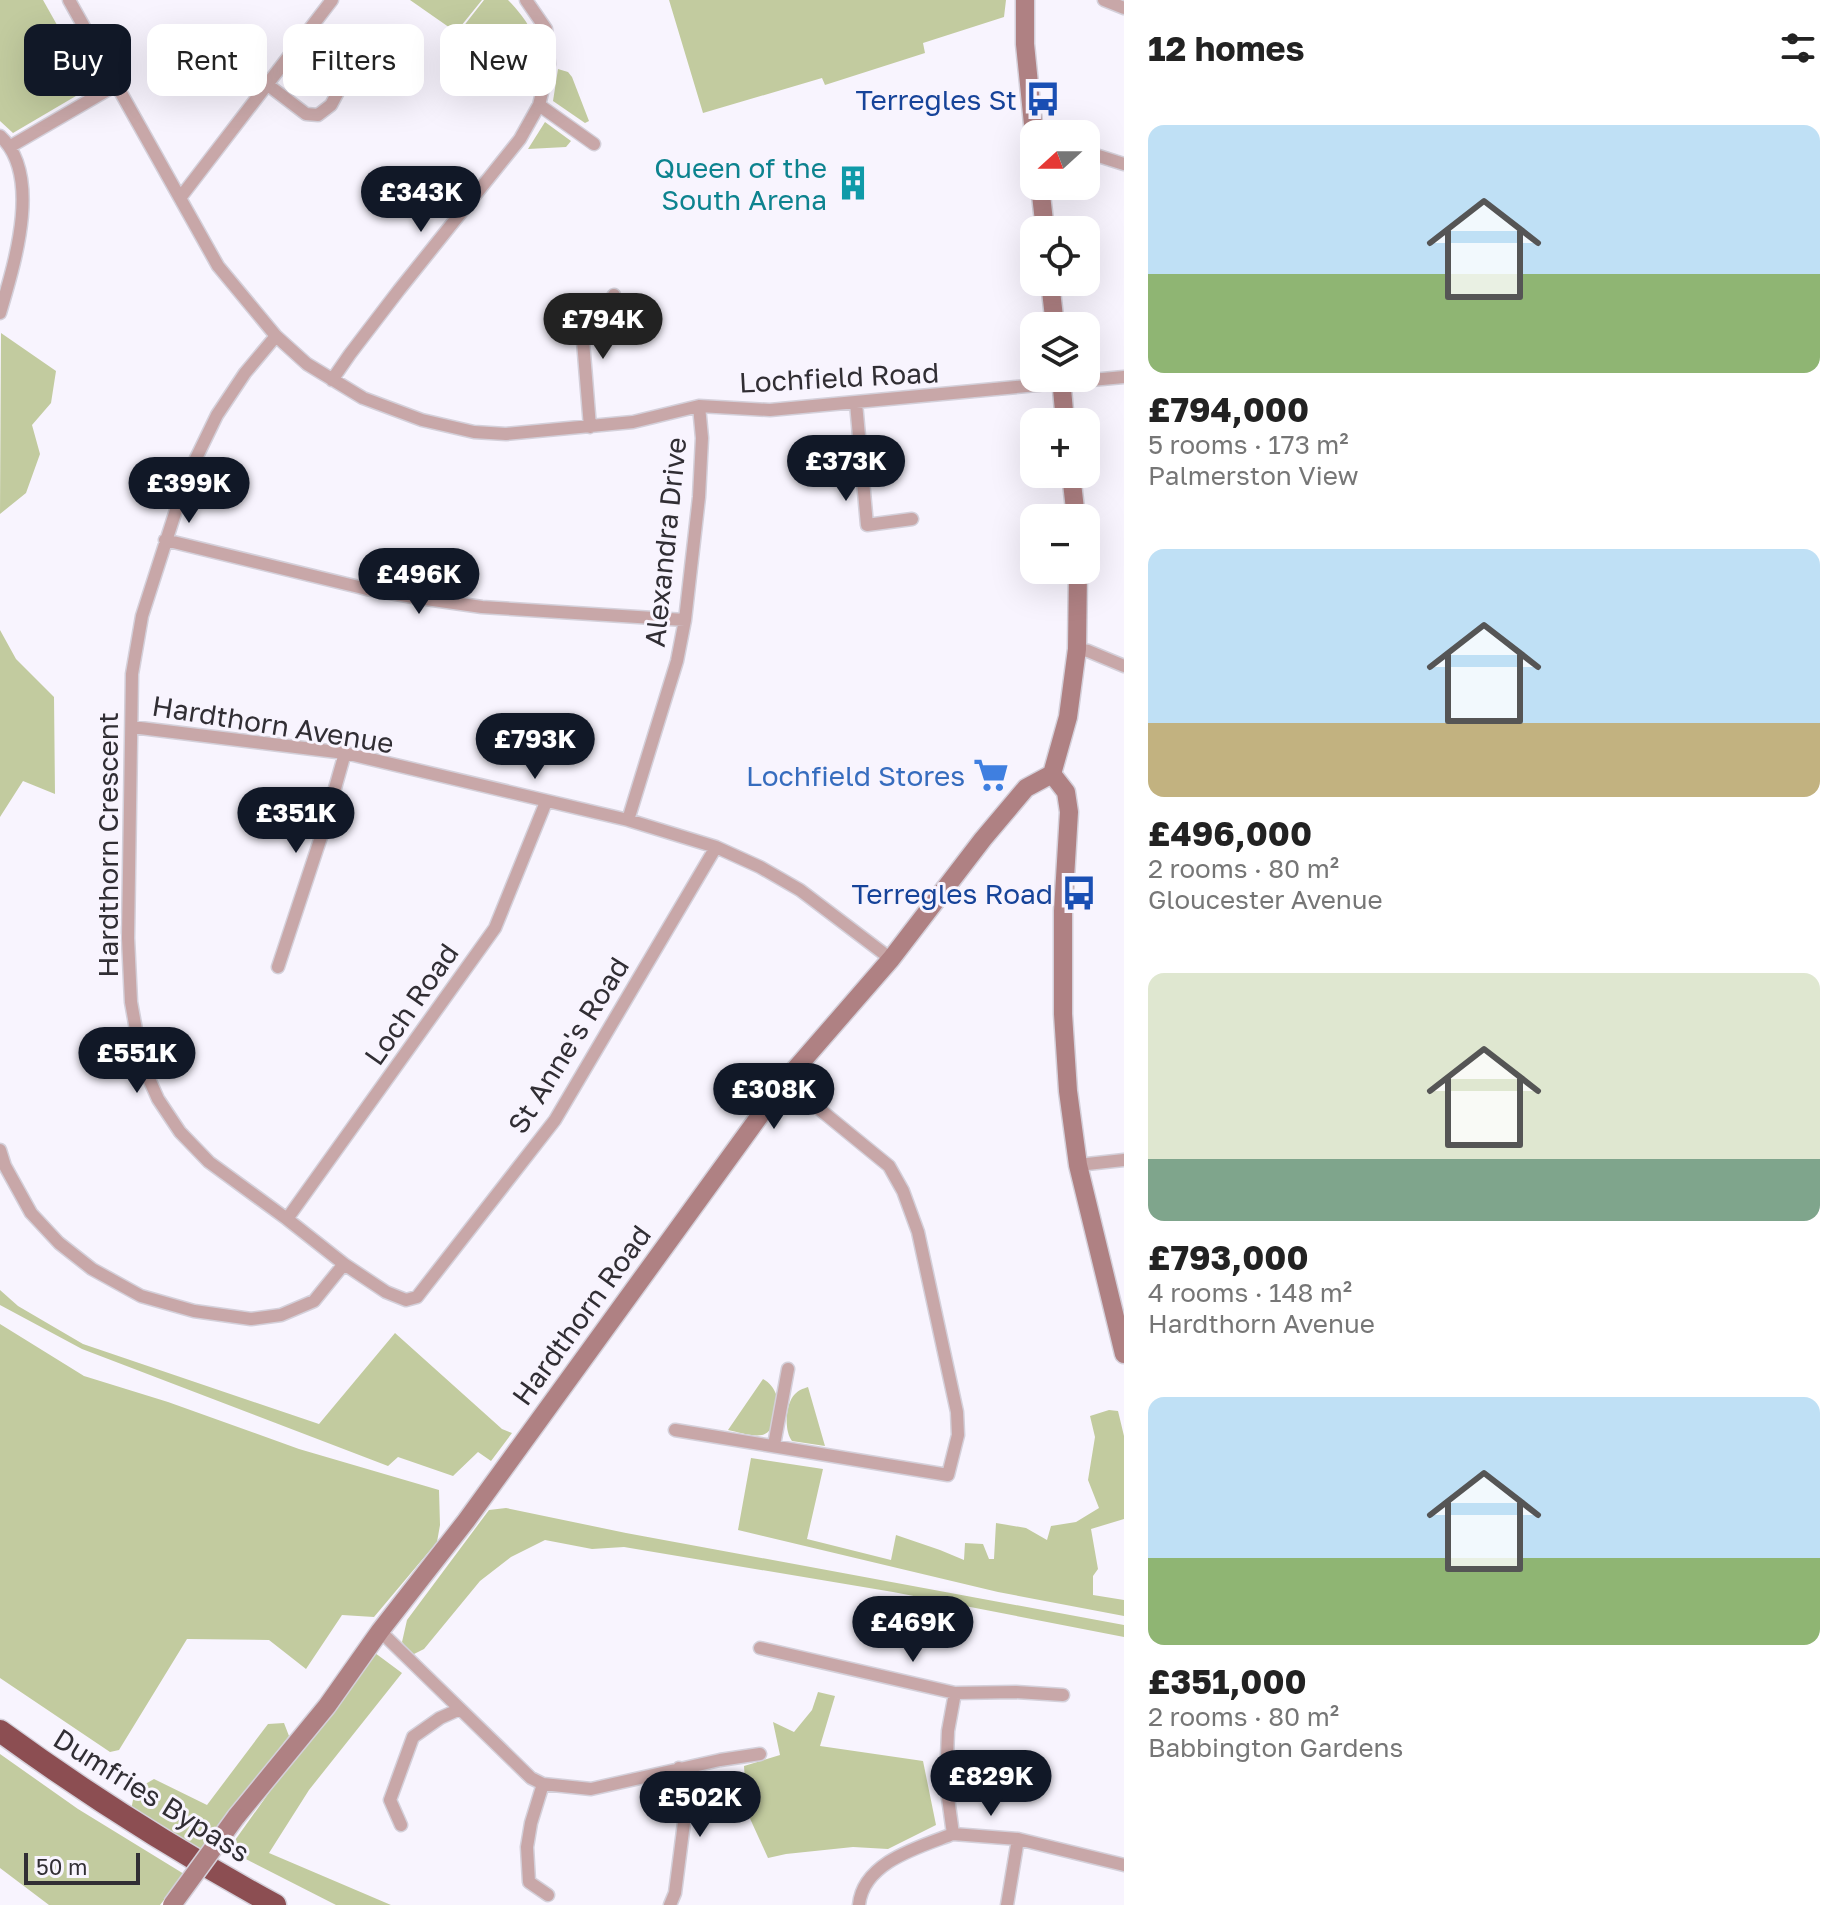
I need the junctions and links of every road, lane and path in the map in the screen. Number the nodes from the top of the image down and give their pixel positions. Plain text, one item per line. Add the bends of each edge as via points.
1 (69, 0) edge
2 (332, 0) edge
3 (526, 0) edge
4 (1025, 0) edge
5 (1104, 0) edge
6 (1124, 8) edge
7 (82, 24) edge
8 (314, 24) edge
9 (283, 65) edge
10 (268, 85) junction
11 (97, 96) edge
12 (122, 96) edge
13 (336, 96) edge
14 (539, 105) junction
15 (1033, 120) edge
16 (0, 136) edge
17 (594, 144) dead end
18 (11, 146) junction
19 (1100, 156) edge
20 (1124, 164) edge
21 (180, 198) junction
22 (614, 295) dead end
23 (0, 313) edge
24 (276, 336) junction
25 (1124, 377) edge
26 (1100, 378) edge
27 (332, 380) junction
28 (1020, 385) edge
29 (856, 403) junction
30 (699, 406) junction
31 (590, 427) junction
32 (912, 519) dead end
33 (165, 540) junction
34 (1078, 584) edge
35 (685, 620) junction
36 (1077, 649) junction
37 (1124, 666) edge
38 (132, 727) junction
39 (345, 753) junction
40 (1052, 774) junction
41 (546, 802) junction
42 (628, 820) junction
43 (716, 847) junction
44 (891, 959) junction
45 (278, 967) dead end
46 (785, 1081) junction
47 (0, 1150) edge
48 (1124, 1160) edge
49 (1078, 1165) junction
50 (287, 1219) junction
51 (344, 1264) junction
52 (417, 1297) joint
53 (1124, 1354) edge
54 (788, 1369) dead end
55 (675, 1430) dead end
56 (774, 1445) junction
57 (380, 1631) junction
58 (760, 1648) dead end
59 (955, 1693) junction
60 (1063, 1695) dead end
61 (460, 1709) junction
62 (0, 1731) edge
63 (760, 1754) dead end
64 (679, 1768) junction
65 (543, 1784) junction
66 (401, 1825) dead end
67 (953, 1834) junction
68 (1018, 1839) junction
69 (1124, 1865) edge
70 (548, 1895) dead end
71 (172, 1905) edge
72 (275, 1905) edge
73 (670, 1905) edge
74 (859, 1905) edge
75 (1007, 1905) edge

1 - 7 street, Lochfield Road
2 - 8 street
3 - 14 street via 546,29 549,64
4 - 15 street
5 - 6 street
9 - 10 street
10 - 13 street via 306,114 318,115
10 - 21 street
11 - 18 street
12 - 21 street, Lochfield Road
14 - 17 street
14 - 27 street via 520,139
16 - 18 street
18 - 23 street via 23,205
19 - 20 street
21 - 24 street, Lochfield Road via 218,266
22 - 31 street via 583,341
24 - 27 street, Lochfield Road
24 - 33 street, Hardthorn Crescent via 217,415 186,479
25 - 26 street, Lochfield Road
27 - 31 street, Lochfield Road via 422,420 474,432
28 - 29 street, Lochfield Road
29 - 30 street, Lochfield Road via 770,410
29 - 32 street via 867,525
30 - 31 street, Lochfield Road
30 - 35 street, Alexandra Drive via 699,497
33 - 35 street via 419,598
33 - 38 street, Hardthorn Crescent via 139,630
34 - 36 street
35 - 42 street, Alexandra Drive
36 - 37 street
36 - 40 street via 1068,717
38 - 39 street, Hardthorn Avenue
38 - 50 street, Hardthorn Crescent via 128,938 131,1002 142,1063 180,1132 209,1162
39 - 41 street, Hardthorn Avenue
39 - 45 street
40 - 44 street, Hardthorn Road via 1026,788
40 - 49 street via 1066,792 1069,812 1063,1014
41 - 42 street, Hardthorn Avenue
41 - 50 street, Loch Road via 495,928
42 - 43 street, Hardthorn Avenue
43 - 44 street, Hardthorn Avenue via 800,890
43 - 52 street, St Anne's Road via 555,1120
44 - 46 street, Hardthorn Road
46 - 56 street via 889,1166 903,1191 934,1301 958,1435 948,1475
46 - 57 street, Hardthorn Road via 466,1521
47 - 51 street via 31,1213 59,1243 141,1296 251,1319 281,1315 314,1301
48 - 49 street
49 - 53 street
50 - 51 street, Hardthorn Crescent
51 - 52 street, Hardthorn Crescent via 386,1292 406,1300
54 - 56 street
55 - 56 street
57 - 61 street
57 - 71 street, Hardthorn Road, bridge
58 - 59 street
59 - 60 street
59 - 67 street via 946,1783
61 - 65 street
61 - 66 street via 413,1737 390,1800
62 - 72 highway, Dumfries Bypass via 114,1810
63 - 64 street
64 - 65 street via 591,1789
64 - 73 street via 686,1807
65 - 70 street via 527,1847 529,1882
67 - 68 street
67 - 74 street via 875,1871
68 - 69 street
68 - 75 street

